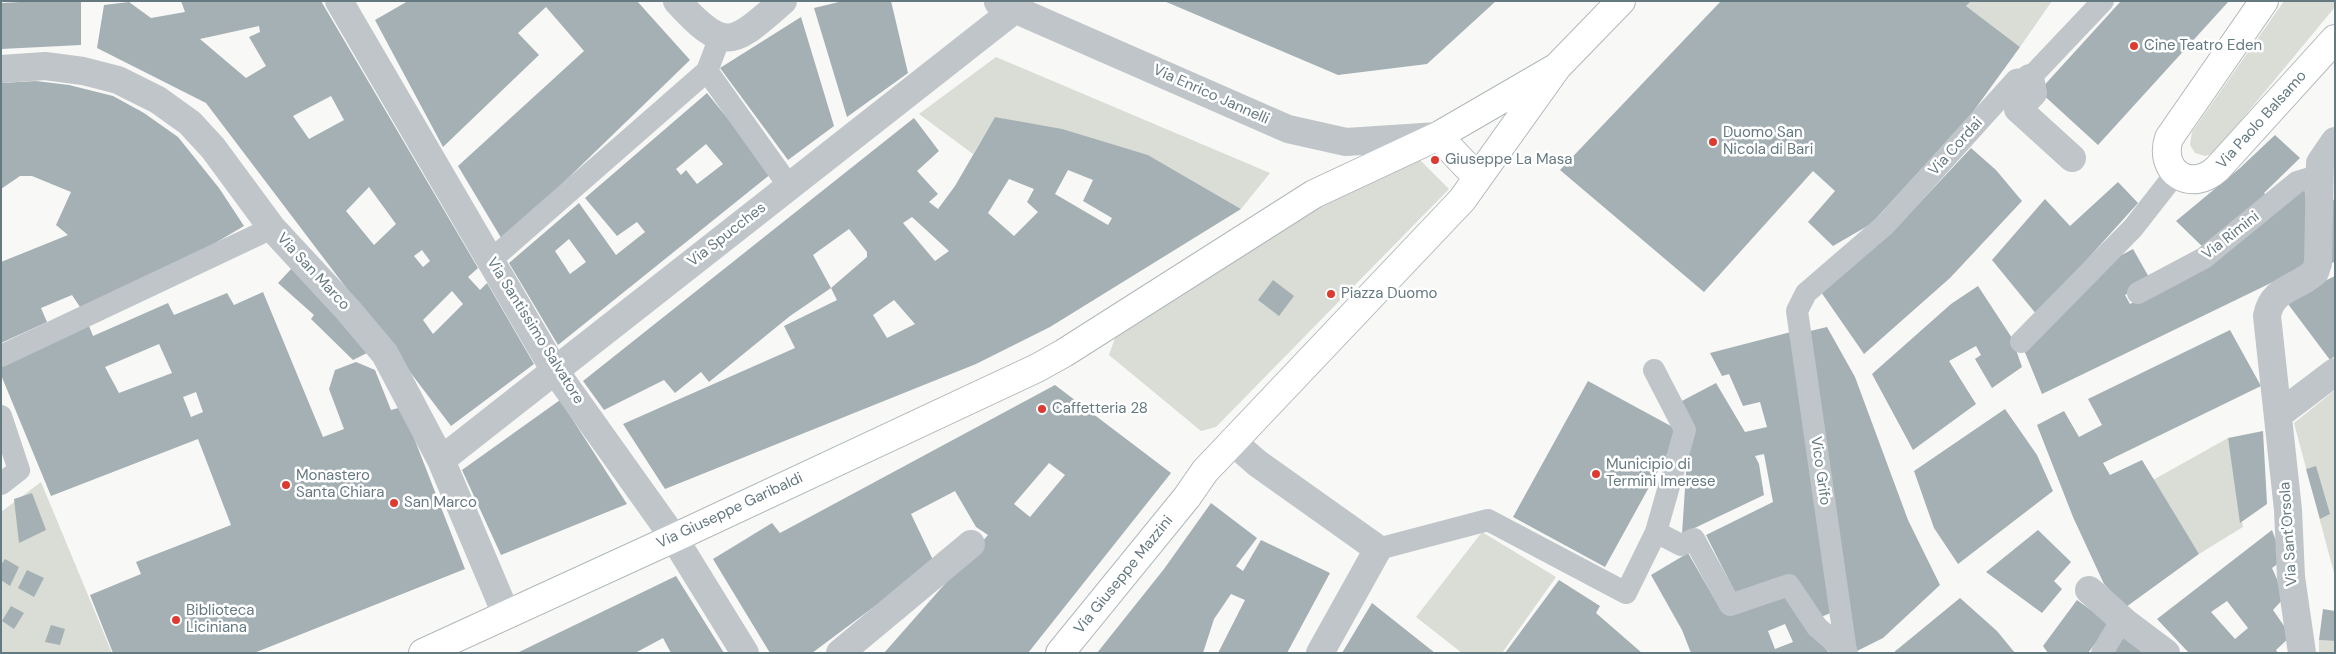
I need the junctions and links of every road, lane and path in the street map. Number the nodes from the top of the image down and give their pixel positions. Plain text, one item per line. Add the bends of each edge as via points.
1 (339, 1) edge
2 (677, 1) edge
3 (783, 1) edge
4 (1621, 1) edge
5 (2104, 1) edge
6 (2264, 1) edge
7 (1005, 5) edge
8 (720, 37) junction
9 (2335, 40) edge
10 (1557, 67) junction
11 (1, 68) edge
12 (707, 71) junction
13 (2030, 78) junction
14 (1438, 136) junction
15 (2072, 158) dead end
16 (2325, 160) edge
17 (2176, 173) junction
18 (1477, 177) junction
19 (789, 186) junction
20 (272, 228) junction
21 (490, 260) junction
22 (1806, 293) joint
23 (2138, 293) dead end
24 (2020, 342) dead end
25 (1, 356) edge
26 (1654, 370) dead end
27 (555, 371) junction
28 (2335, 372) edge
29 (2278, 415) junction
30 (1, 416) edge
31 (1232, 441) junction
32 (441, 460) junction
33 (1, 484) edge
34 (1656, 532) junction
35 (674, 538) junction
36 (971, 544) dead end
37 (1378, 549) junction
38 (2089, 590) dead end
39 (506, 614) junction
40 (2126, 623) junction
41 (1846, 652) edge
42 (423, 653) edge
43 (745, 653) edge
44 (840, 653) edge
45 (1060, 653) edge
46 (1320, 653) edge
47 (2102, 653) edge
48 (2166, 653) edge
49 (2302, 653) edge

1 - 21 street, Via Santissimo Salvatore
2 - 8 street via 708,33
3 - 8 street via 744,34
4 - 10 street
5 - 13 lane, Via Cordai
6 - 17 street via 2169,138 2166,156
7 - 14 street, Via Enrico Jannelli via 1288,129 1346,142
7 - 19 street, Via Spucches
8 - 12 lane
9 - 17 street, Via Paolo Balsamo via 2211,175 2193,180
10 - 14 street, Via Giuseppe Garibaldi
10 - 18 street, Via Giuseppe Mazzini
11 - 20 street, Via San Marco via 45,66 83,71 118,80 158,100 190,123 213,148
12 - 19 lane
12 - 21 lane
13 - 15 street via 2033,93 2018,109
13 - 22 lane, Via Cordai via 2016,80 1886,224
14 - 18 street
14 - 35 street, Via Giuseppe Garibaldi via 1314,194 1036,368
16 - 23 lane, Via Rimini via 2204,258
16 - 29 street, Via Sant'Orsola via 2315,272 2279,293 2269,305 2267,327
17 - 24 lane via 2133,228
18 - 31 street, Via Giuseppe Mazzini via 1462,200
19 - 27 street, Via Spucches
20 - 25 lane
20 - 32 street, Via San Marco via 385,354
21 - 27 street, Via Santissimo Salvatore
22 - 41 lane, Vico Grifo via 1797,311
26 - 34 lane via 1684,430
27 - 32 street, Via Spucches
27 - 35 street, Via Santissimo Salvatore
28 - 29 street
29 - 49 street, Via Sant'Orsola via 2291,576
30 - 33 lane via 19,470
31 - 37 street via 1256,464
31 - 45 street, Via Giuseppe Mazzini
32 - 39 street, Via San Marco
34 - 37 lane via 1626,592 1488,520
34 - 41 lane via 1682,545 1694,539 1730,605 1789,585 1816,627
35 - 39 street, Via Giuseppe Garibaldi
35 - 43 street, Via Santissimo Salvatore
36 - 44 street
37 - 46 street
38 - 40 street
39 - 42 street, Via Giuseppe Garibaldi
40 - 47 lane via 2115,631
40 - 48 street

